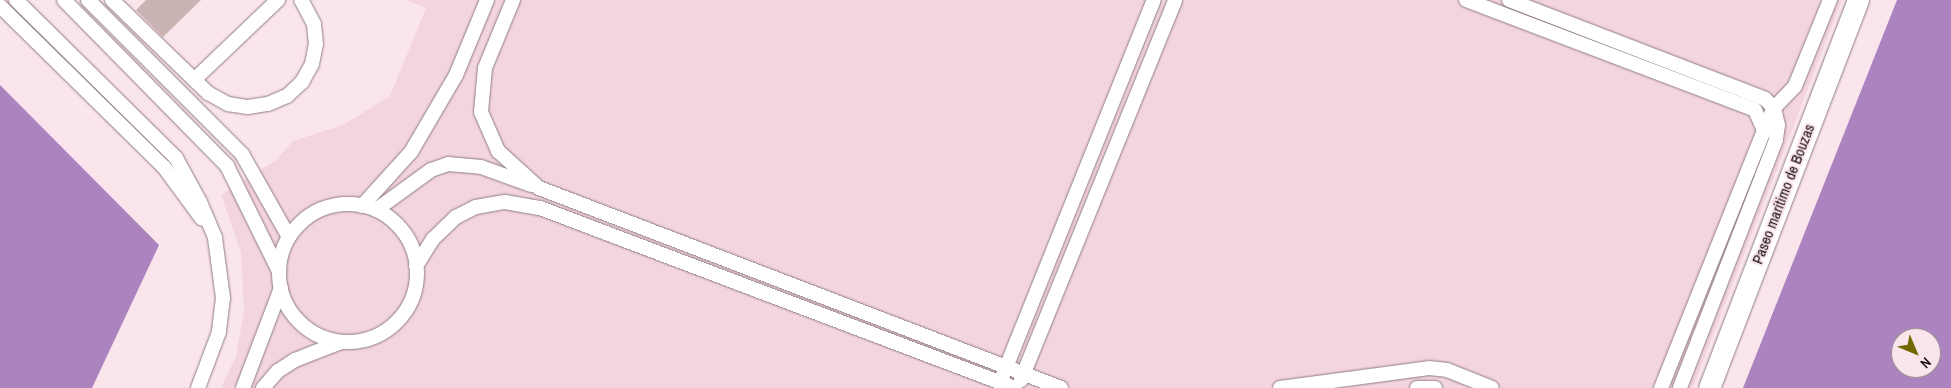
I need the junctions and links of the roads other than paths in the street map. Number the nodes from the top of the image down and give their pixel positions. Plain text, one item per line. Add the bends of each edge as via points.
1 (16, 0) edge
2 (64, 0) edge
3 (88, 0) edge
4 (112, 0) edge
5 (278, 0) edge
6 (301, 0) edge
7 (487, 0) edge
8 (513, 0) edge
9 (1154, 0) edge
10 (1175, 0) edge
11 (1466, 0) edge
12 (1508, 0) edge
13 (1830, 0) edge
14 (1858, 0) edge
15 (0, 6) edge
16 (195, 79) junction
17 (1774, 108) junction
18 (1764, 130) junction
19 (539, 188) junction
20 (362, 206) junction
21 (376, 210) junction
22 (215, 238) junction
23 (289, 238) junction
24 (416, 266) junction
25 (279, 270) junction
26 (281, 288) junction
27 (342, 342) junction
28 (1006, 367) junction
29 (1024, 374) junction
30 (1000, 382) junction
31 (198, 388) edge
32 (243, 388) edge
33 (263, 388) edge
34 (1016, 388) edge
35 (1061, 388) edge
36 (1280, 388) edge
37 (1418, 388) edge
38 (1435, 388) edge
39 (1492, 388) edge
40 (1661, 388) edge
41 (1680, 388) edge
42 (1709, 388) edge

1 - 22 lane via 176,158
2 - 25 lane via 227,166
3 - 23 lane via 242,154
4 - 16 lane
5 - 16 lane
6 - 16 lane via 314,24 316,44 312,64 302,82 287,96 268,104 228,104 208,93
7 - 20 lane via 456,75 411,152
8 - 19 lane via 485,68 481,112 498,151
9 - 28 lane
10 - 29 lane
11 - 18 lane via 1755,110
12 - 17 lane via 1765,99
13 - 17 lane via 1795,86
14 - 42 street, Paseo marítimo de Bouzas
15 - 22 lane via 164,167
17 - 18 lane
17 - 41 lane via 1778,125 1776,140
18 - 40 lane
19 - 21 lane via 481,167 448,164 431,170
19 - 28 lane
20 - 21 lane
20 - 23 lane via 330,207 314,213
21 - 24 lane via 389,217 407,237
22 - 31 lane via 223,298 218,332
23 - 25 lane
24 - 27 lane via 412,300 403,315 376,336
24 - 30 lane via 434,239 456,217 476,206 505,202 540,208
25 - 26 lane
26 - 27 lane via 296,318 309,330
26 - 32 lane
27 - 33 lane via 295,360 278,371
28 - 29 lane
28 - 30 lane
29 - 34 lane
29 - 35 lane
30 - 34 lane
36 - 39 lane via 1429,368 1447,370
37 - 38 lane

